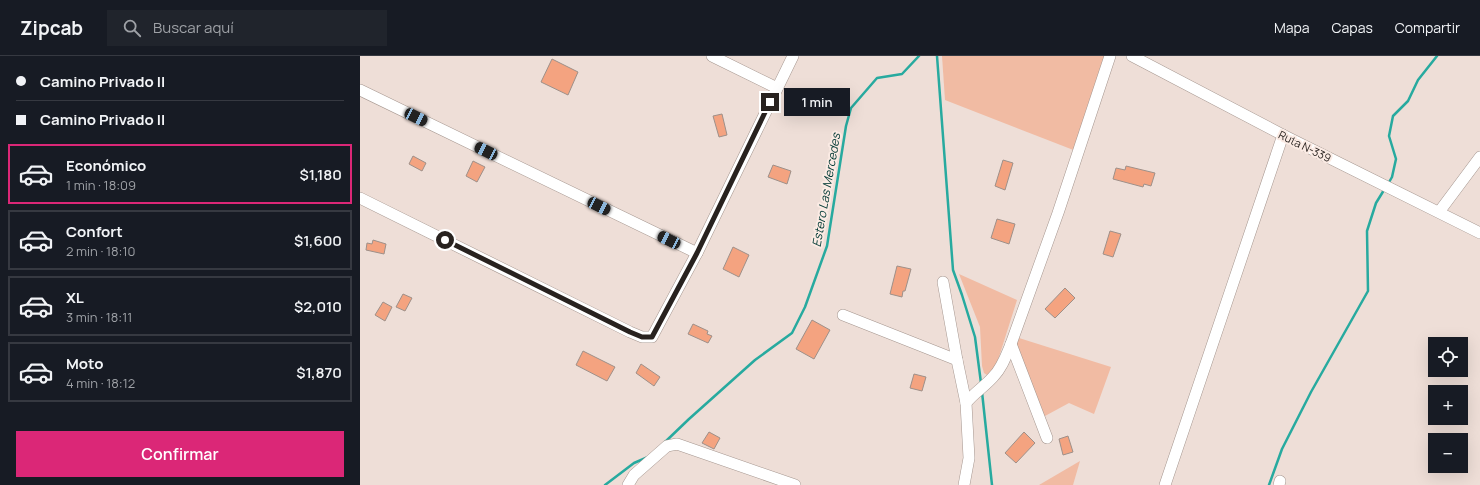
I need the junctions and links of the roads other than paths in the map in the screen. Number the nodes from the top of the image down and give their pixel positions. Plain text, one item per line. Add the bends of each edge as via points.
1 (712, 56) edge
2 (793, 56) edge
3 (1110, 56) edge
4 (1132, 56) edge
5 (777, 88) junction
6 (360, 90) edge
7 (1283, 135) junction
8 (1480, 157) edge
9 (360, 198) edge
10 (1439, 212) junction
11 (1480, 233) edge
12 (697, 253) junction
13 (943, 282) dead end
14 (843, 315) dead end
15 (1011, 344) junction
16 (956, 360) junction
17 (966, 403) junction
18 (1047, 438) dead end
19 (628, 485) edge
20 (795, 485) edge
21 (964, 485) edge
22 (1164, 485) edge

1 - 5 street
2 - 5 street
3 - 15 street
4 - 7 street, Ruta N-339
5 - 12 street
6 - 12 street
7 - 10 street, Ruta N-339
7 - 22 street
8 - 10 street
9 - 12 street via 623,329 646,338 652,337 656,332
10 - 11 street, Ruta N-339
13 - 16 street
14 - 16 street
15 - 17 street via 993,377
15 - 18 street
16 - 17 street
17 - 21 street via 969,458
19 - 20 street via 634,475 667,446 677,444

